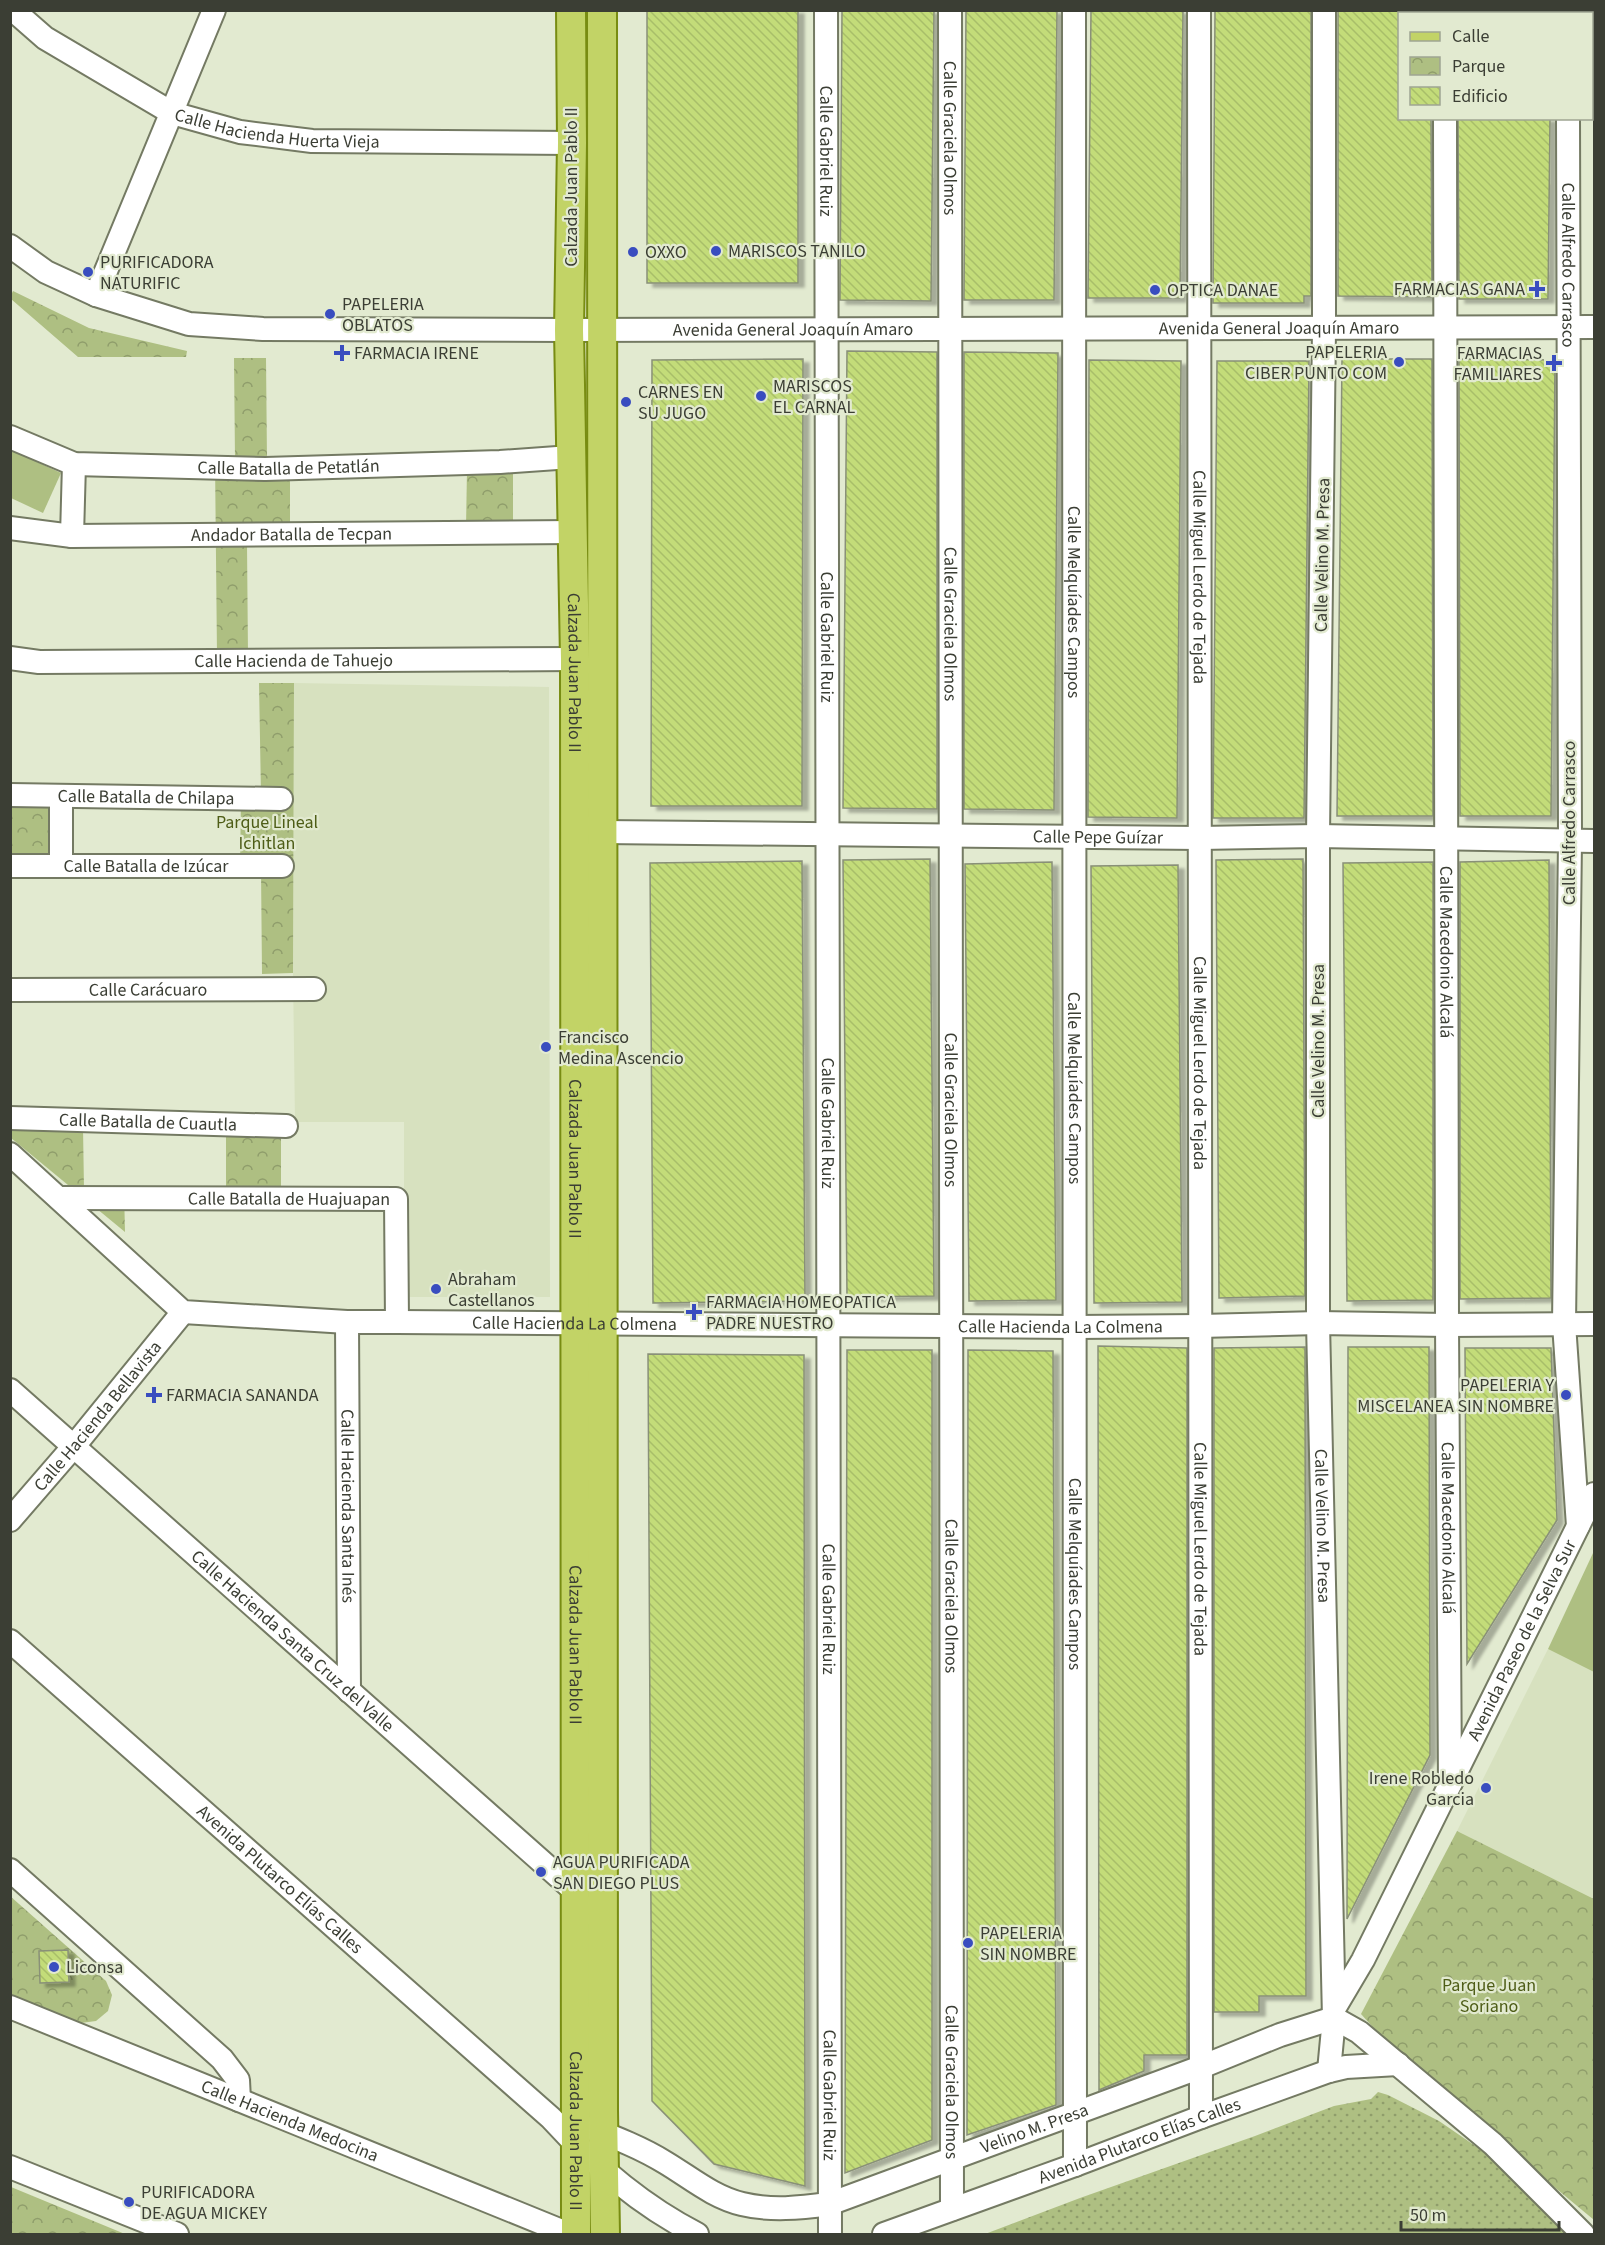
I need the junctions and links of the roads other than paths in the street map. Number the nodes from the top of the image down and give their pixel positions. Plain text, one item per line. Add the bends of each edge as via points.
1 (13, 10) edge
2 (214, 10) edge
3 (571, 10) edge
4 (602, 10) edge
5 (826, 10) edge
6 (950, 10) edge
7 (1074, 10) edge
8 (1199, 10) edge
9 (1324, 10) edge
10 (172, 113) junction
11 (1445, 120) edge
12 (1568, 120) edge
13 (572, 143) junction
14 (10, 246) edge
15 (96, 295) junction
16 (1446, 327) junction
17 (1569, 327) junction
18 (1594, 327) edge
19 (1075, 328) junction
20 (1199, 328) junction
21 (1324, 328) junction
22 (825, 329) junction
23 (950, 329) junction
24 (569, 330) junction
25 (602, 330) junction
26 (10, 437) edge
27 (571, 457) junction
28 (74, 464) junction
29 (10, 528) edge
30 (573, 532) junction
31 (72, 536) junction
32 (10, 658) edge
33 (575, 659) junction
34 (10, 795) edge
35 (61, 797) junction
36 (281, 799) dead end
37 (602, 832) junction
38 (826, 835) junction
39 (951, 836) junction
40 (1318, 836) junction
41 (1075, 837) junction
42 (1200, 838) junction
43 (1447, 840) junction
44 (1570, 841) junction
45 (1594, 841) edge
46 (10, 866) edge
47 (61, 866) junction
48 (282, 866) dead end
49 (314, 989) dead end
50 (10, 990) edge
51 (10, 1118) edge
52 (286, 1126) dead end
53 (10, 1154) edge
54 (59, 1198) junction
55 (183, 1312) junction
56 (347, 1322) junction
57 (397, 1322) junction
58 (1318, 1323) junction
59 (589, 1324) junction
60 (1564, 1324) junction
61 (1594, 1324) edge
62 (828, 1325) junction
63 (1447, 1325) junction
64 (951, 1326) junction
65 (1200, 1326) junction
66 (1075, 1327) junction
67 (10, 1390) edge
68 (74, 1446) junction
69 (1594, 1494) edge
70 (10, 1520) edge
71 (1578, 1526) junction
72 (10, 1641) edge
73 (349, 1691) junction
74 (1450, 1784) junction
75 (10, 1870) edge
76 (576, 1892) junction
77 (10, 2007) edge
78 (1334, 2014) junction
79 (1398, 2064) junction
80 (1201, 2067) junction
81 (1329, 2071) junction
82 (239, 2100) junction
83 (1075, 2113) junction
84 (1201, 2117) junction
85 (568, 2129) junction
86 (604, 2133) junction
87 (952, 2159) junction
88 (1076, 2165) junction
89 (10, 2167) edge
90 (605, 2171) junction
91 (830, 2204) junction
92 (952, 2209) junction
93 (177, 2235) edge
94 (570, 2235) edge
95 (576, 2235) edge
96 (604, 2235) edge
97 (697, 2235) edge
98 (830, 2235) edge
99 (884, 2235) edge
100 (1584, 2235) edge

1 - 10 street, Calle Hacienda Huerta Vieja via 45,38
2 - 10 street
3 - 13 main road, Calzada Juan Pablo II
4 - 25 main road, Calzada Juan Pablo II
5 - 22 street, Calle Gabriel Ruiz
6 - 23 street, Calle Graciela Olmos
7 - 19 street, Calle Melquíades Campos
8 - 20 street, Calle Miguel Lerdo de Tejada
9 - 21 street, Calle Velino M. Presa
10 - 13 street, Calle Hacienda Huerta Vieja via 240,132 312,141
10 - 15 street
11 - 16 street, Calle Macedonio Alcalá
12 - 17 street, Calle Alfredo Carrasco
13 - 24 main road, Calzada Juan Pablo II
14 - 15 street, Avenida General Joaquín Amaro via 46,272
15 - 24 street, Avenida General Joaquín Amaro via 189,324 263,329
16 - 17 street, Avenida General Joaquín Amaro
16 - 21 street, Avenida General Joaquín Amaro
16 - 43 street, Calle Macedonio Alcalá
17 - 18 street, Avenida General Joaquín Amaro
17 - 44 street, Calle Alfredo Carrasco
19 - 20 street, Avenida General Joaquín Amaro
19 - 23 street, Avenida General Joaquín Amaro
19 - 41 street, Calle Melquíades Campos
20 - 21 street, Avenida General Joaquín Amaro
20 - 42 street, Calle Miguel Lerdo de Tejada
21 - 40 street, Calle Velino M. Presa
22 - 23 street, Avenida General Joaquín Amaro
22 - 25 street, Avenida General Joaquín Amaro
22 - 38 street, Calle Gabriel Ruiz
23 - 39 street, Calle Graciela Olmos
24 - 25 street, Avenida General Joaquín Amaro
24 - 27 main road, Calzada Juan Pablo II
25 - 37 main road, Calzada Juan Pablo II
26 - 28 street, Calle Batalla de Petatlán
27 - 28 street, Calle Batalla de Petatlán via 265,470
27 - 30 main road, Calzada Juan Pablo II
28 - 31 street
29 - 31 street, Andador Batalla de Tecpan
30 - 31 street, Andador Batalla de Tecpan
30 - 33 main road, Calzada Juan Pablo II
32 - 33 street, Calle Hacienda de Tahuejo via 39,662
33 - 59 main road, Calzada Juan Pablo II
34 - 35 street, Calle Batalla de Chilapa
35 - 36 street, Calle Batalla de Chilapa
35 - 47 street
37 - 38 street, Calle Pepe Guízar
37 - 59 main road, Calzada Juan Pablo II
38 - 39 street, Calle Pepe Guízar
38 - 62 street, Calle Gabriel Ruiz
39 - 41 street, Calle Pepe Guízar
39 - 64 street, Calle Graciela Olmos
40 - 42 street, Calle Pepe Guízar
40 - 43 street, Calle Pepe Guízar
40 - 58 street, Calle Velino M. Presa
41 - 42 street, Calle Pepe Guízar
41 - 66 street, Calle Melquíades Campos
42 - 65 street, Calle Miguel Lerdo de Tejada
43 - 44 street, Calle Pepe Guízar
43 - 63 street, Calle Macedonio Alcalá
44 - 45 street, Calle Pepe Guízar
44 - 60 street, Calle Alfredo Carrasco
46 - 47 street, Calle Batalla de Izúcar
47 - 48 street, Calle Batalla de Izúcar
49 - 50 street, Calle Carácuaro
51 - 52 street, Calle Batalla de Cuautla
53 - 54 street
54 - 55 street
54 - 57 street, Calle Batalla de Huajuapan via 396,1199
55 - 56 street, Calle Hacienda La Colmena
55 - 68 street, Calle Hacienda Bellavista
56 - 57 street, Calle Hacienda La Colmena
56 - 73 street, Calle Hacienda Santa Inés
57 - 59 street, Calle Hacienda La Colmena
58 - 63 street, Calle Hacienda La Colmena
58 - 65 street, Calle Hacienda La Colmena
58 - 78 street, Calle Velino M. Presa
59 - 62 street, Calle Hacienda La Colmena
59 - 76 main road, Calzada Juan Pablo II
59 - 86 main road, Calzada Juan Pablo II
60 - 61 street, Calle Hacienda La Colmena
60 - 63 street, Calle Hacienda La Colmena
60 - 71 street, Calle Alfredo Carrasco
62 - 64 street, Calle Hacienda La Colmena
62 - 91 street, Calle Gabriel Ruiz
63 - 74 street, Calle Macedonio Alcalá
64 - 66 street, Calle Hacienda La Colmena
64 - 87 street, Calle Graciela Olmos
65 - 66 street, Calle Hacienda La Colmena
65 - 80 street, Calle Miguel Lerdo de Tejada
66 - 83 street, Calle Melquíades Campos
67 - 68 street, Calle Hacienda Santa Cruz del Valle
68 - 70 street, Calle Hacienda Bellavista
68 - 73 street, Calle Hacienda Santa Cruz del Valle
69 - 71 street, Avenida Paseo de la Selva Sur
71 - 74 street, Avenida Paseo de la Selva Sur
72 - 85 street, Avenida Plutarco Elías Calles
73 - 76 street, Calle Hacienda Santa Cruz del Valle
74 - 78 street, Avenida Paseo de la Selva Sur
75 - 82 street via 222,2059 238,2080
76 - 85 main road, Calzada Juan Pablo II
77 - 82 street, Calle Hacienda Medocina
78 - 79 street
78 - 80 street, Velino M. Presa
78 - 81 street, Calle Velino M. Presa
79 - 81 street, Avenida Plutarco Elías Calles
79 - 100 street via 1493,2144
80 - 83 street, Velino M. Presa
80 - 84 street, Calle Miguel Lerdo de Tejada
81 - 84 street, Avenida Plutarco Elías Calles
82 - 94 street, Calle Hacienda Medocina
83 - 87 street, Velino M. Presa
83 - 88 street, Calle Melquíades Campos
84 - 88 street, Avenida Plutarco Elías Calles
85 - 86 street, Avenida Plutarco Elías Calles
85 - 90 street, Avenida Plutarco Elías Calles
85 - 95 main road, Calzada Juan Pablo II
86 - 90 main road, Calzada Juan Pablo II
86 - 91 street, Velino M. Presa via 656,2157 717,2195 741,2204 795,2208
87 - 91 street, Velino M. Presa
87 - 92 street, Calle Graciela Olmos
88 - 92 street, Avenida Plutarco Elías Calles
89 - 93 street
90 - 96 main road, Calzada Juan Pablo II
90 - 97 street, Avenida Plutarco Elías Calles via 662,2216
91 - 98 street, Calle Gabriel Ruiz
92 - 99 street, Avenida Plutarco Elías Calles

